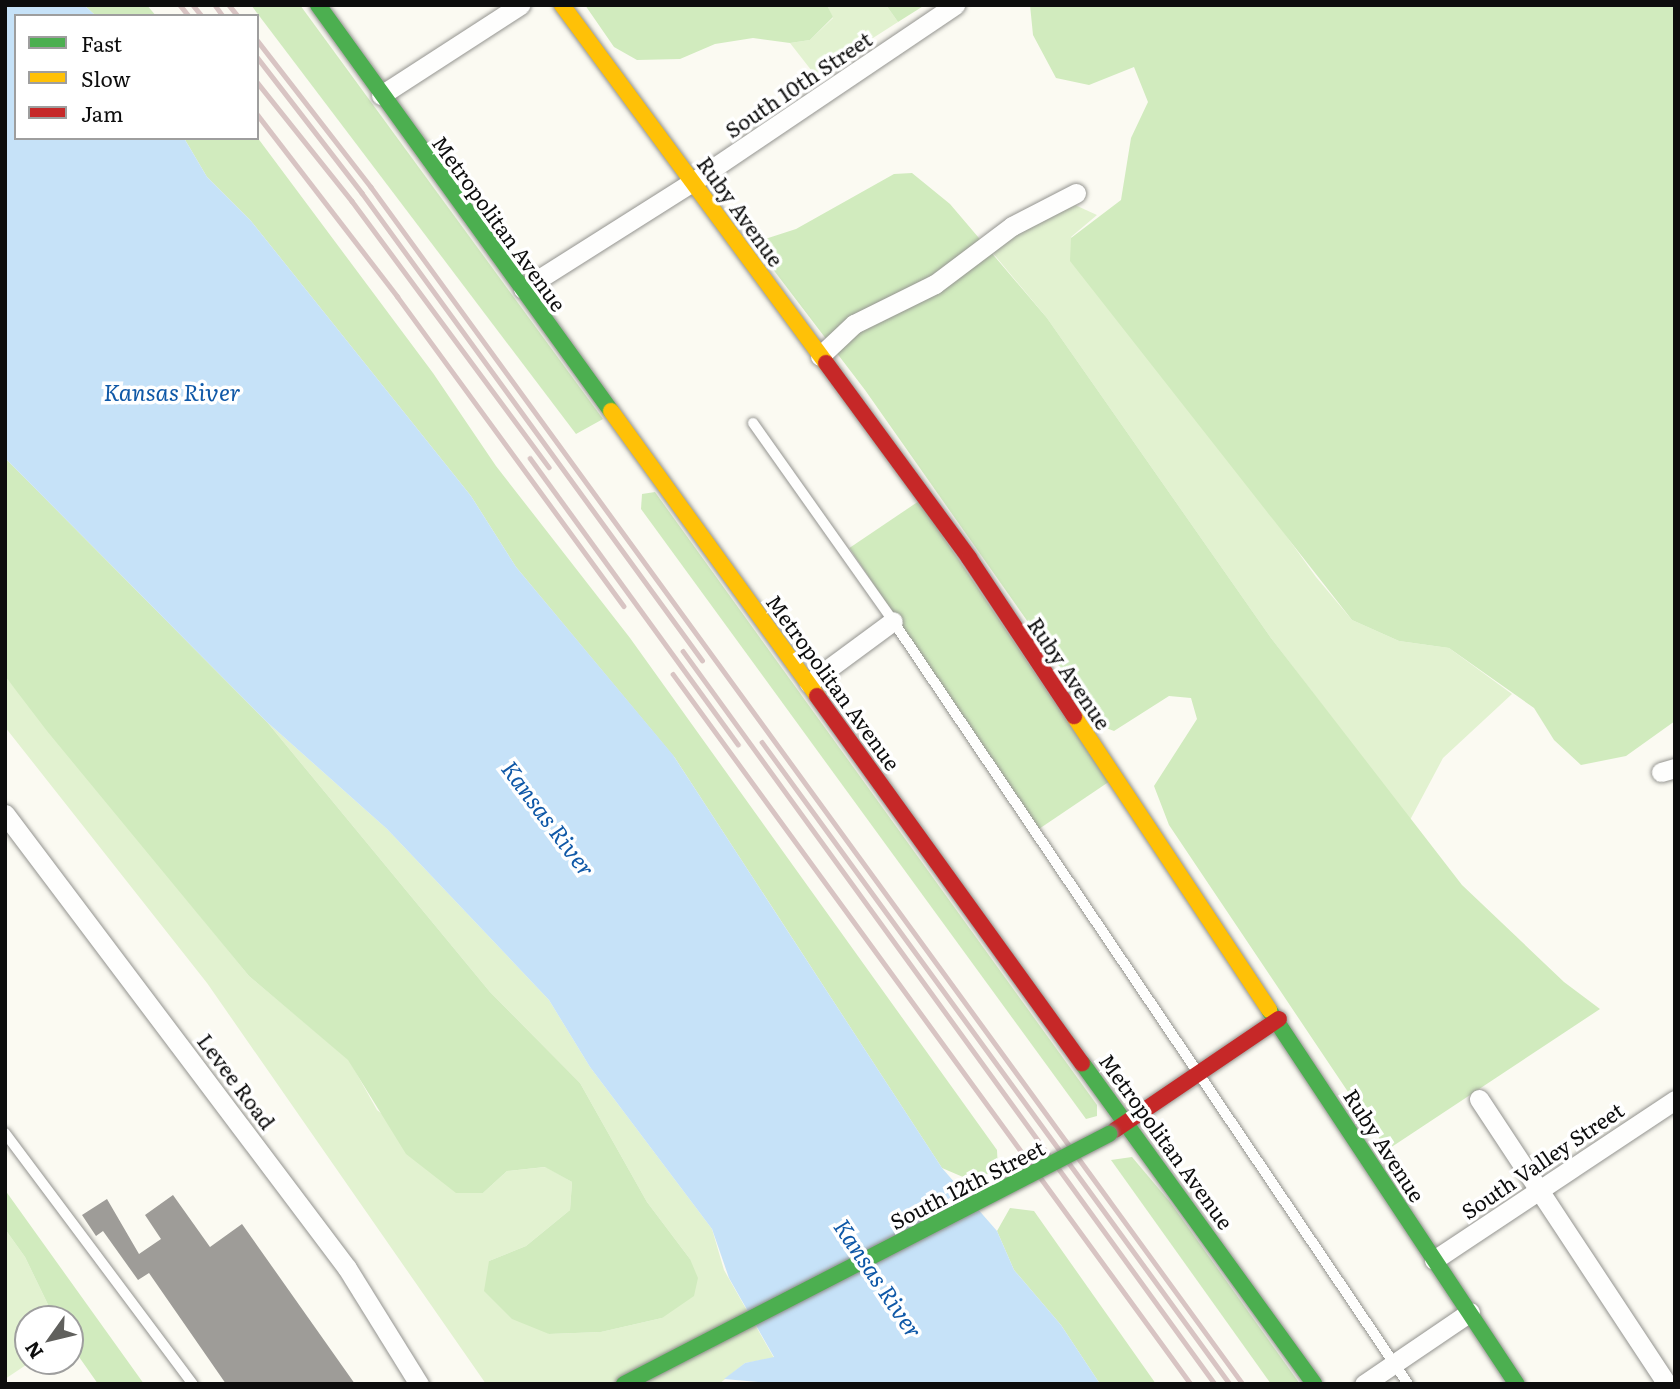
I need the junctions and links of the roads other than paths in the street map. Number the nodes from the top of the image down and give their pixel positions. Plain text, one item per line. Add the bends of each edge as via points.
1 (318, 5) edge
2 (520, 5) edge
3 (562, 5) edge
4 (955, 5) edge
5 (381, 95) junction
6 (694, 181) junction
7 (1076, 193) dead end
8 (523, 289) junction
9 (820, 356) junction
10 (753, 423) dead end
11 (893, 621) junction
12 (809, 683) junction
13 (5, 814) edge
14 (1279, 1019) junction
15 (1200, 1074) junction
16 (1479, 1099) dead end
17 (1675, 1100) edge
18 (1128, 1122) junction
19 (5, 1133) edge
20 (1539, 1188) junction
21 (1434, 1260) junction
22 (1470, 1312) junction
23 (1395, 1363) junction
24 (193, 1384) edge
25 (419, 1384) edge
26 (624, 1384) edge
27 (1314, 1384) edge
28 (1364, 1384) edge
29 (1408, 1384) edge
30 (1517, 1384) edge
31 (1667, 1384) edge

1 - 5 street, Metropolitan Avenue
2 - 5 street
3 - 6 street, Ruby Avenue
4 - 6 street, South 10th Street
5 - 8 street, Metropolitan Avenue
6 - 8 street, South 10th Street
6 - 9 street, Ruby Avenue
7 - 9 street via 1012,226 935,284 854,324
8 - 12 street, Metropolitan Avenue
9 - 14 street, Ruby Avenue via 969,558
10 - 11 lane
11 - 12 street
11 - 15 lane
12 - 18 street, Metropolitan Avenue
13 - 25 street, Levee Road via 347,1268
14 - 15 street, South 12th Street
14 - 21 street, Ruby Avenue
15 - 18 street, South 12th Street
15 - 23 lane
16 - 20 street
17 - 20 street, South Valley Street
18 - 26 street, South 12th Street, bridge
18 - 27 street, Metropolitan Avenue
19 - 24 lane
20 - 21 street, South Valley Street
20 - 31 street
21 - 22 street, Ruby Avenue
22 - 23 street
22 - 30 street, Ruby Avenue
23 - 28 street
23 - 29 lane

